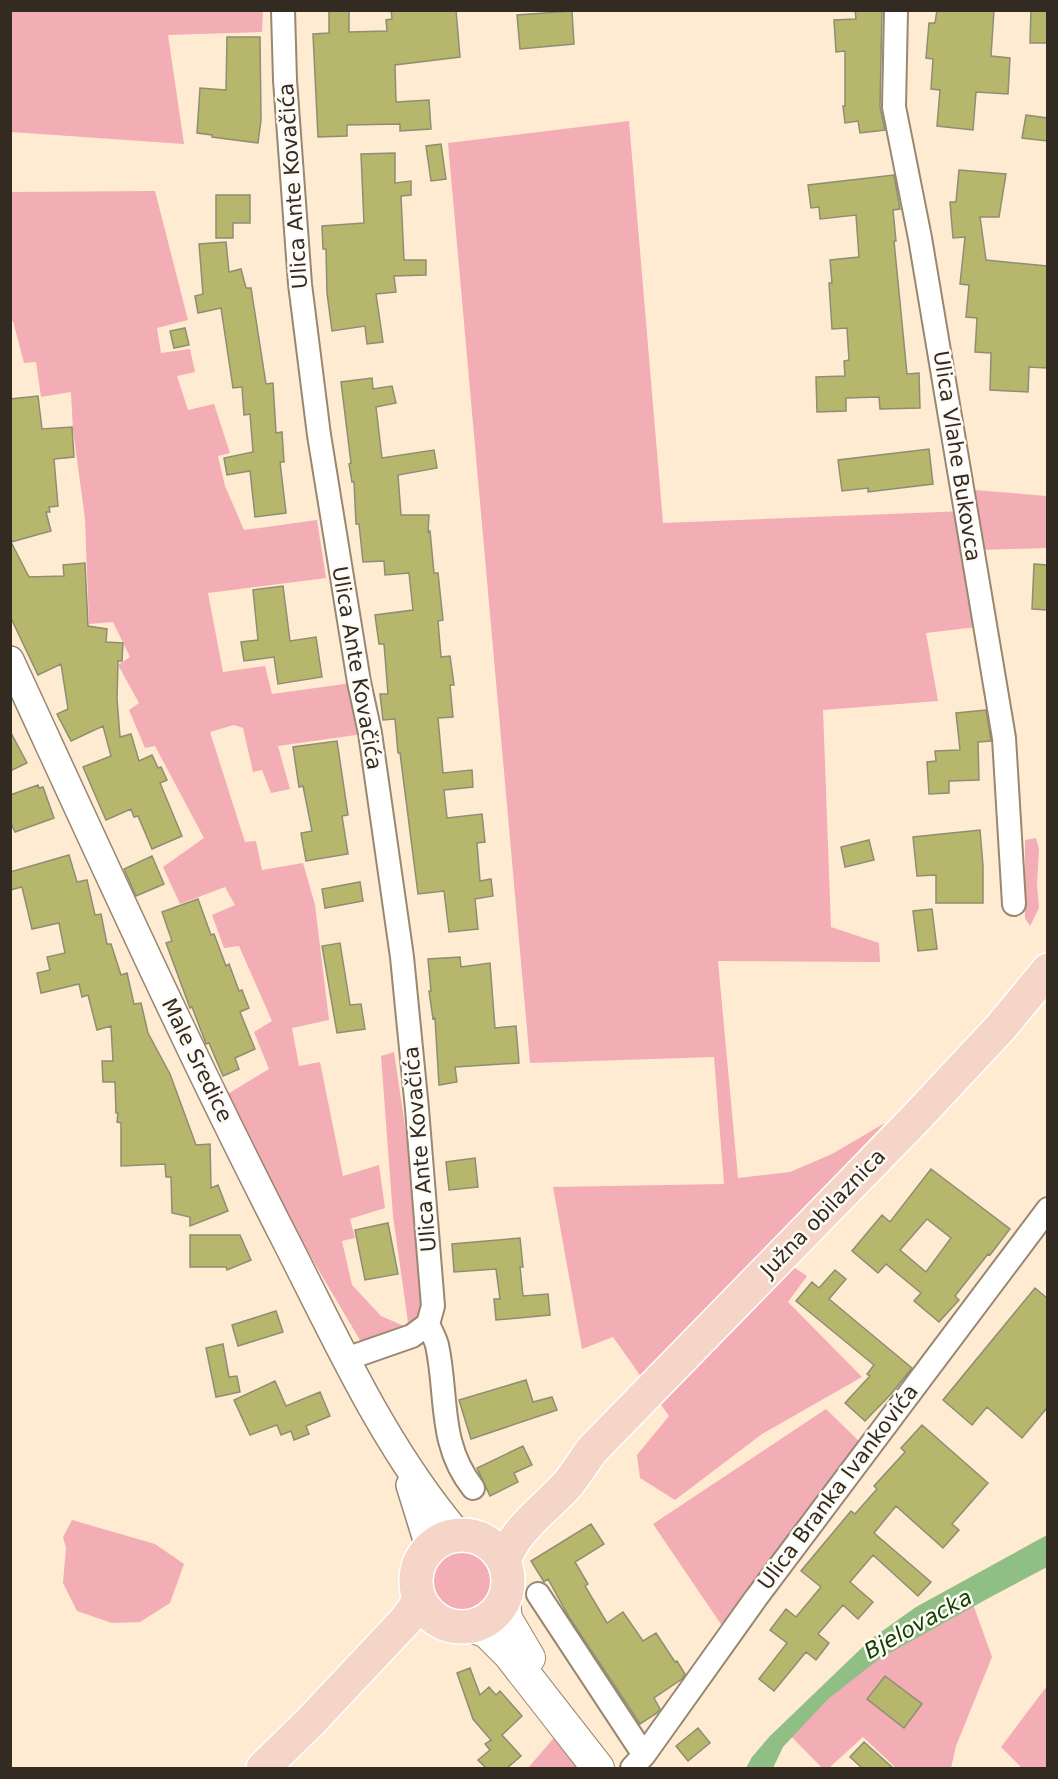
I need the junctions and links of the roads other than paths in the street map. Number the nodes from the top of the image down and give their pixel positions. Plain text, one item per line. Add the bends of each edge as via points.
1 (283, 10) edge
2 (896, 10) edge
3 (10, 660) edge
4 (1014, 904) dead end
5 (1047, 970) edge
6 (1047, 1209) edge
7 (428, 1324) junction
8 (346, 1359) junction
9 (592, 1450) junction
10 (399, 1453) junction
11 (473, 1488) dead end
12 (470, 1536) junction
13 (426, 1552) junction
14 (504, 1561) junction
15 (538, 1594) dead end
16 (419, 1597) junction
17 (504, 1601) junction
18 (459, 1626) junction
19 (311, 1721) junction
20 (565, 1725) junction
21 (638, 1762) edge
22 (263, 1768) edge
23 (598, 1768) edge

1 - 7 street, Ulica Ante Kovačića via 300,284 319,435 370,733 402,957 433,1306
2 - 4 street, Ulica Vlahe Bukovca via 894,107 920,238 1004,738
3 - 8 street, Male Sredice via 179,1025
5 - 9 main road, Južna obilaznica via 1001,1027 914,1120
6 - 21 street, Ulica Branka Ivankovića
7 - 8 street via 412,1336
7 - 11 street, Ulica Ante Kovačića via 436,1344 449,1440 460,1472
8 - 10 street, Male Sredice
9 - 12 main road, Južna obilaznica via 546,1483 489,1535
9 - 14 main road, Južna obilaznica via 568,1484 519,1534
10 - 12 street, Male Sredice via 453,1528
10 - 13 street, Male Sredice via 421,1517
12 - 13 main road via 444,1540
12 - 14 main road via 486,1542
13 - 16 main road via 417,1574
14 - 17 main road via 508,1588
15 - 21 street
16 - 18 main road via 435,1618
16 - 19 main road via 405,1622
17 - 18 main road via 485,1622
17 - 20 main road via 506,1619
18 - 19 main road via 431,1628 415,1637
18 - 20 main road via 487,1632 500,1644
19 - 22 main road
20 - 23 main road

